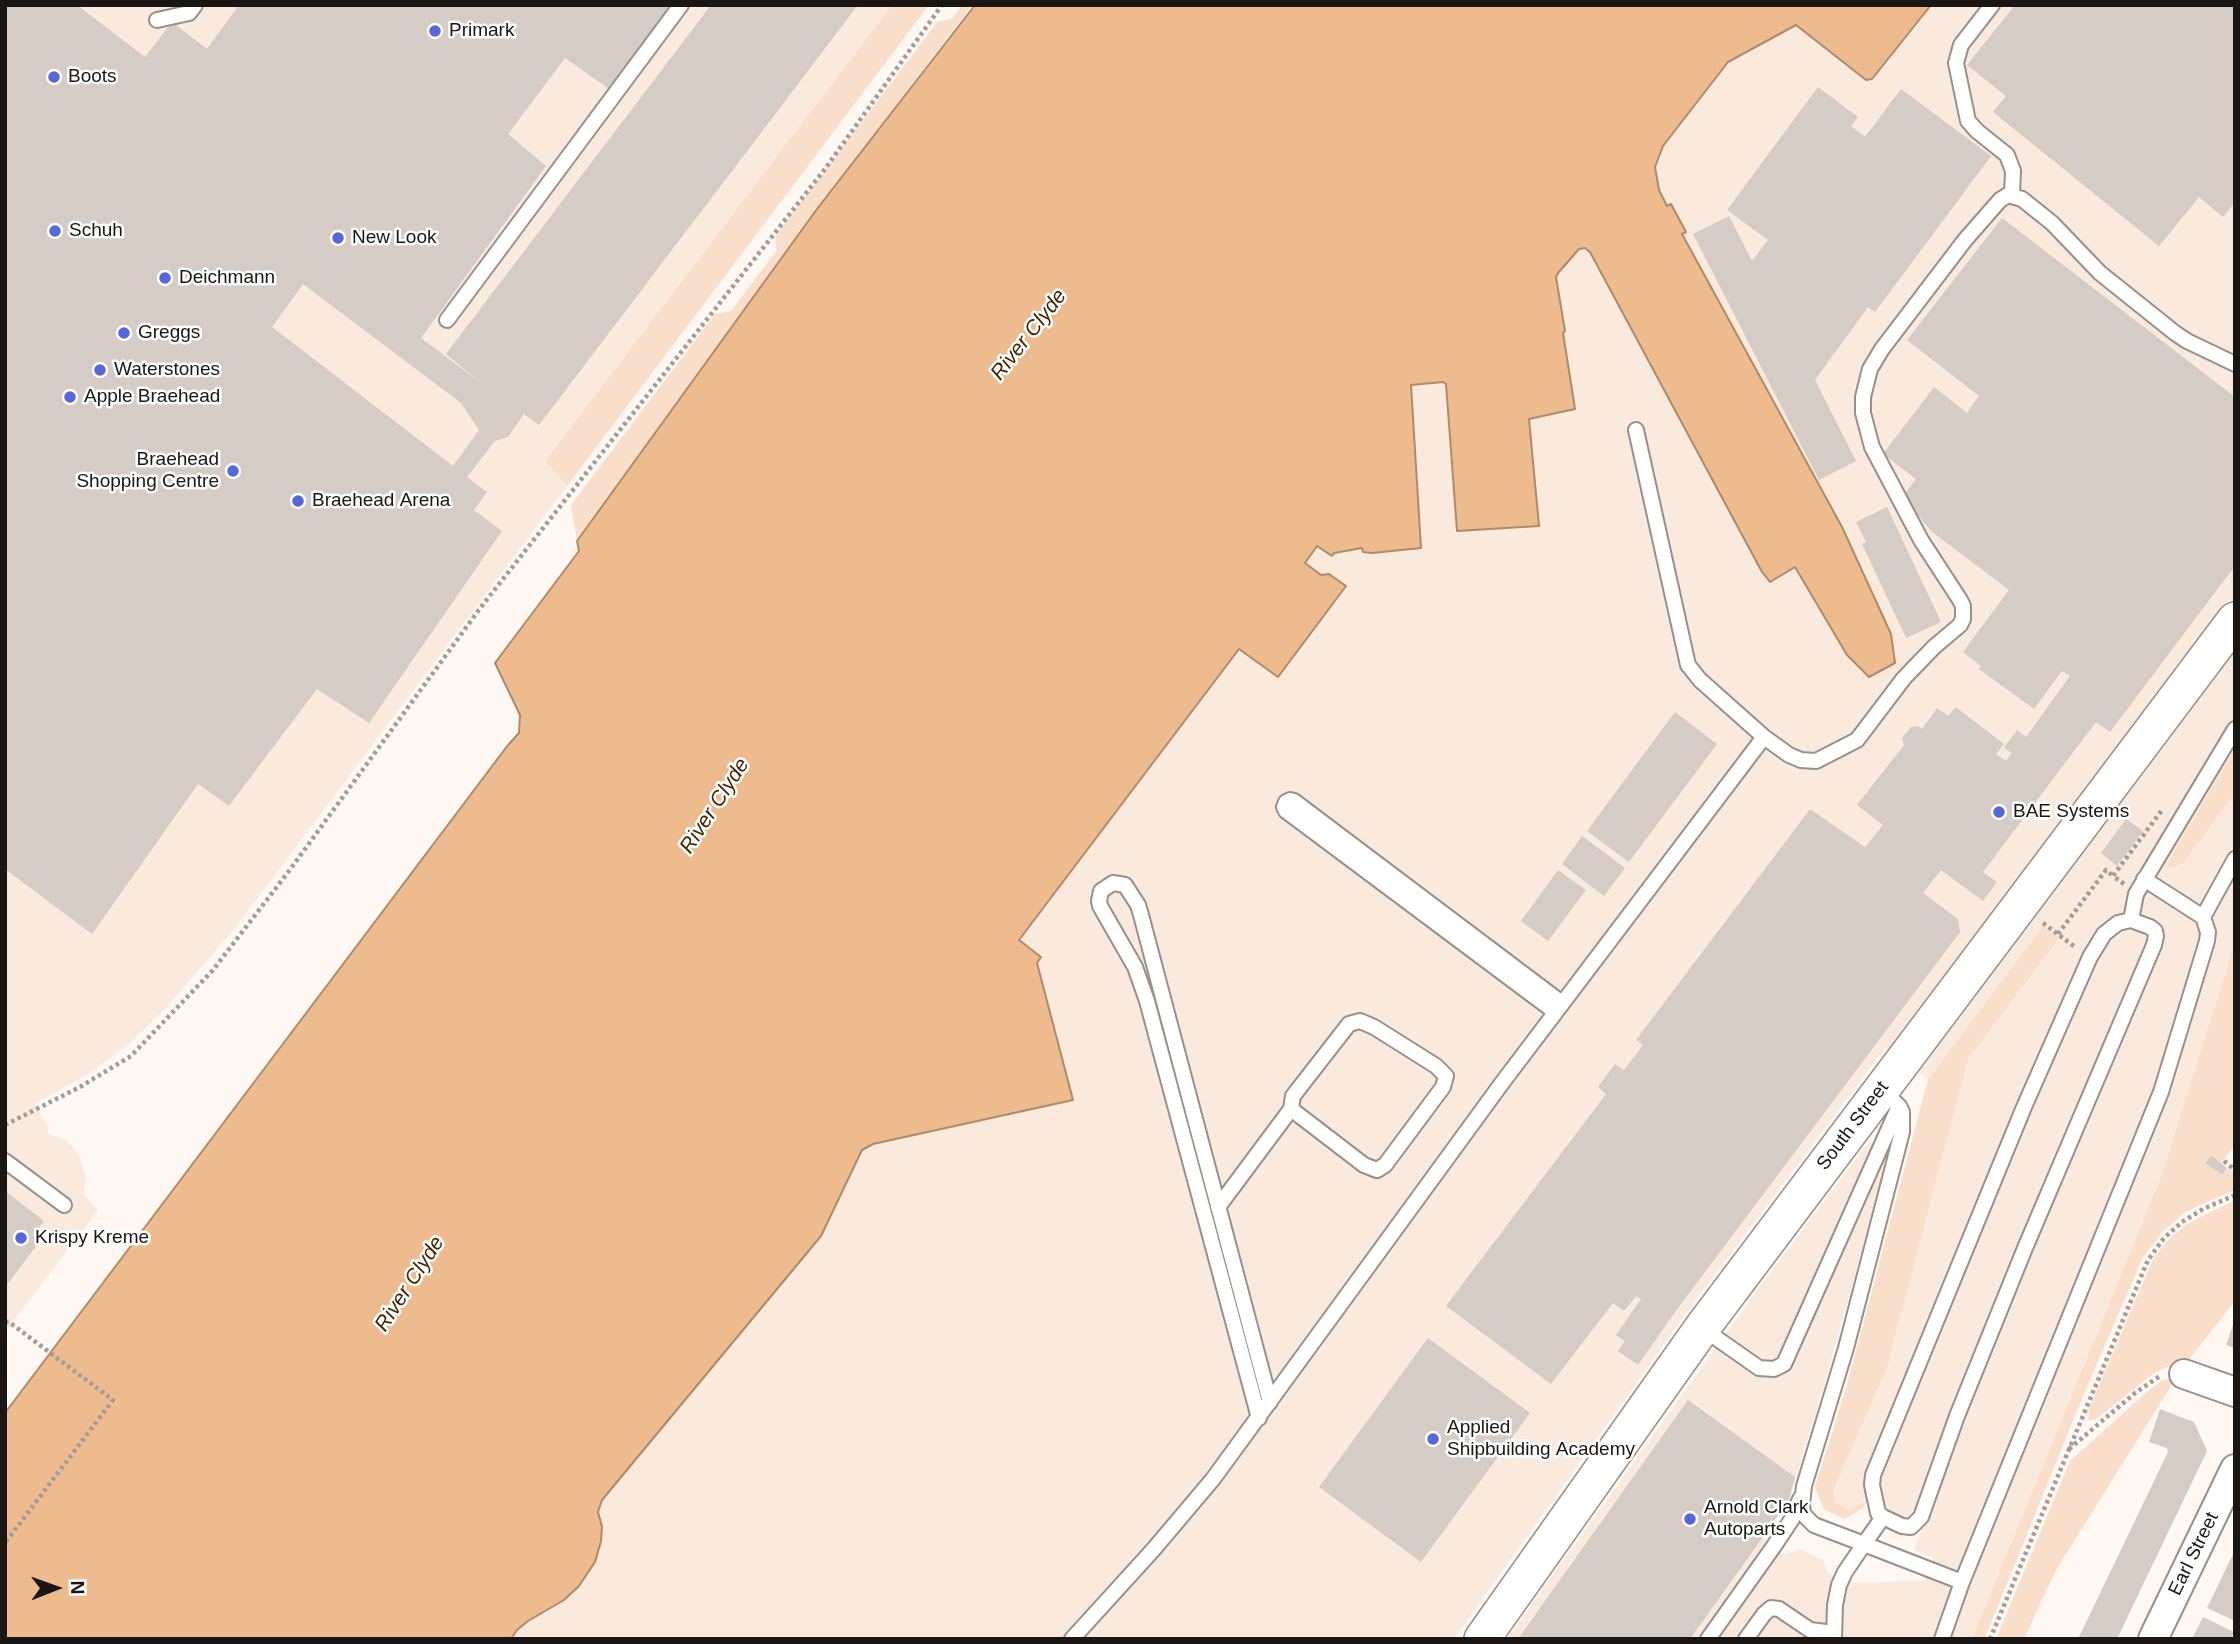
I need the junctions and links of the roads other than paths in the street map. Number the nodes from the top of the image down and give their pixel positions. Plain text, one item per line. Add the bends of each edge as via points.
1 (195, 5) edge
2 (681, 5) edge
3 (1992, 5) edge
4 (157, 20) dead end
5 (2012, 195) junction
6 (447, 320) dead end
7 (2235, 364) edge
8 (1636, 430) dead end
9 (2235, 620) edge
10 (2235, 729) edge
11 (1764, 737) junction
12 (2235, 859) edge
13 (2144, 879) junction
14 (2203, 918) junction
15 (2131, 920) junction
16 (1558, 1007) junction
17 (1890, 1098) junction
18 (1291, 1109) junction
19 (5, 1161) edge
20 (64, 1205) dead end
21 (1218, 1208) junction
22 (1702, 1328) junction
23 (2184, 1374) road end
24 (2235, 1392) edge
25 (1270, 1402) junction
26 (1259, 1418) junction
27 (2235, 1469) edge
28 (1802, 1494) junction
29 (1882, 1517) junction
30 (1864, 1544) junction
31 (1962, 1582) junction
32 (1834, 1636) edge
33 (1072, 1639) edge
34 (1482, 1639) edge
35 (1709, 1639) edge
36 (1746, 1639) edge
37 (1942, 1639) edge
38 (2153, 1639) edge

1 - 4 lane via 189,13
2 - 6 lane
3 - 5 lane via 1961,44 1956,63 1968,121 2007,155 2013,170
5 - 7 lane via 2045,218 2100,273 2175,332
5 - 11 lane via 1993,207 1882,349 1870,369 1863,397 1872,447 1921,540 1960,600 1963,620 1904,678 1851,744 1809,762 1789,755
8 - 11 lane via 1688,665
9 - 17 street, South Street
10 - 13 lane
11 - 16 lane
12 - 14 lane
13 - 14 lane
13 - 15 lane via 2133,900
14 - 31 lane via 2207,940 2161,1093
15 - 29 lane via 2112,927 2093,953 2000,1163 1873,1475 1876,1508
15 - 29 lane via 2153,929 2155,941 2025,1248 1921,1517 1907,1528
16 - 16 lane via 1286,811 1286,802 1294,801
16 - 25 lane
17 - 22 street, South Street
17 - 22 lane via 1784,1364 1763,1369
17 - 28 lane via 1903,1121 1899,1146
18 - 18 lane via 1293,1096 1354,1021 1374,1027 1446,1076 1443,1087 1377,1170 1364,1166
18 - 21 lane
19 - 20 lane
21 - 25 lane
21 - 26 lane via 1138,905 1125,886 1113,883 1104,888 1099,901 1144,992
22 - 34 street, South Street
23 - 24 street
25 - 26 lane
26 - 33 lane via 1186,1511
27 - 38 street, Earl Street
28 - 30 lane via 1807,1520
28 - 35 lane via 1792,1519
29 - 30 lane
30 - 31 lane
30 - 32 lane via 1839,1585
31 - 37 lane
32 - 36 lane via 1810,1630 1771,1608

